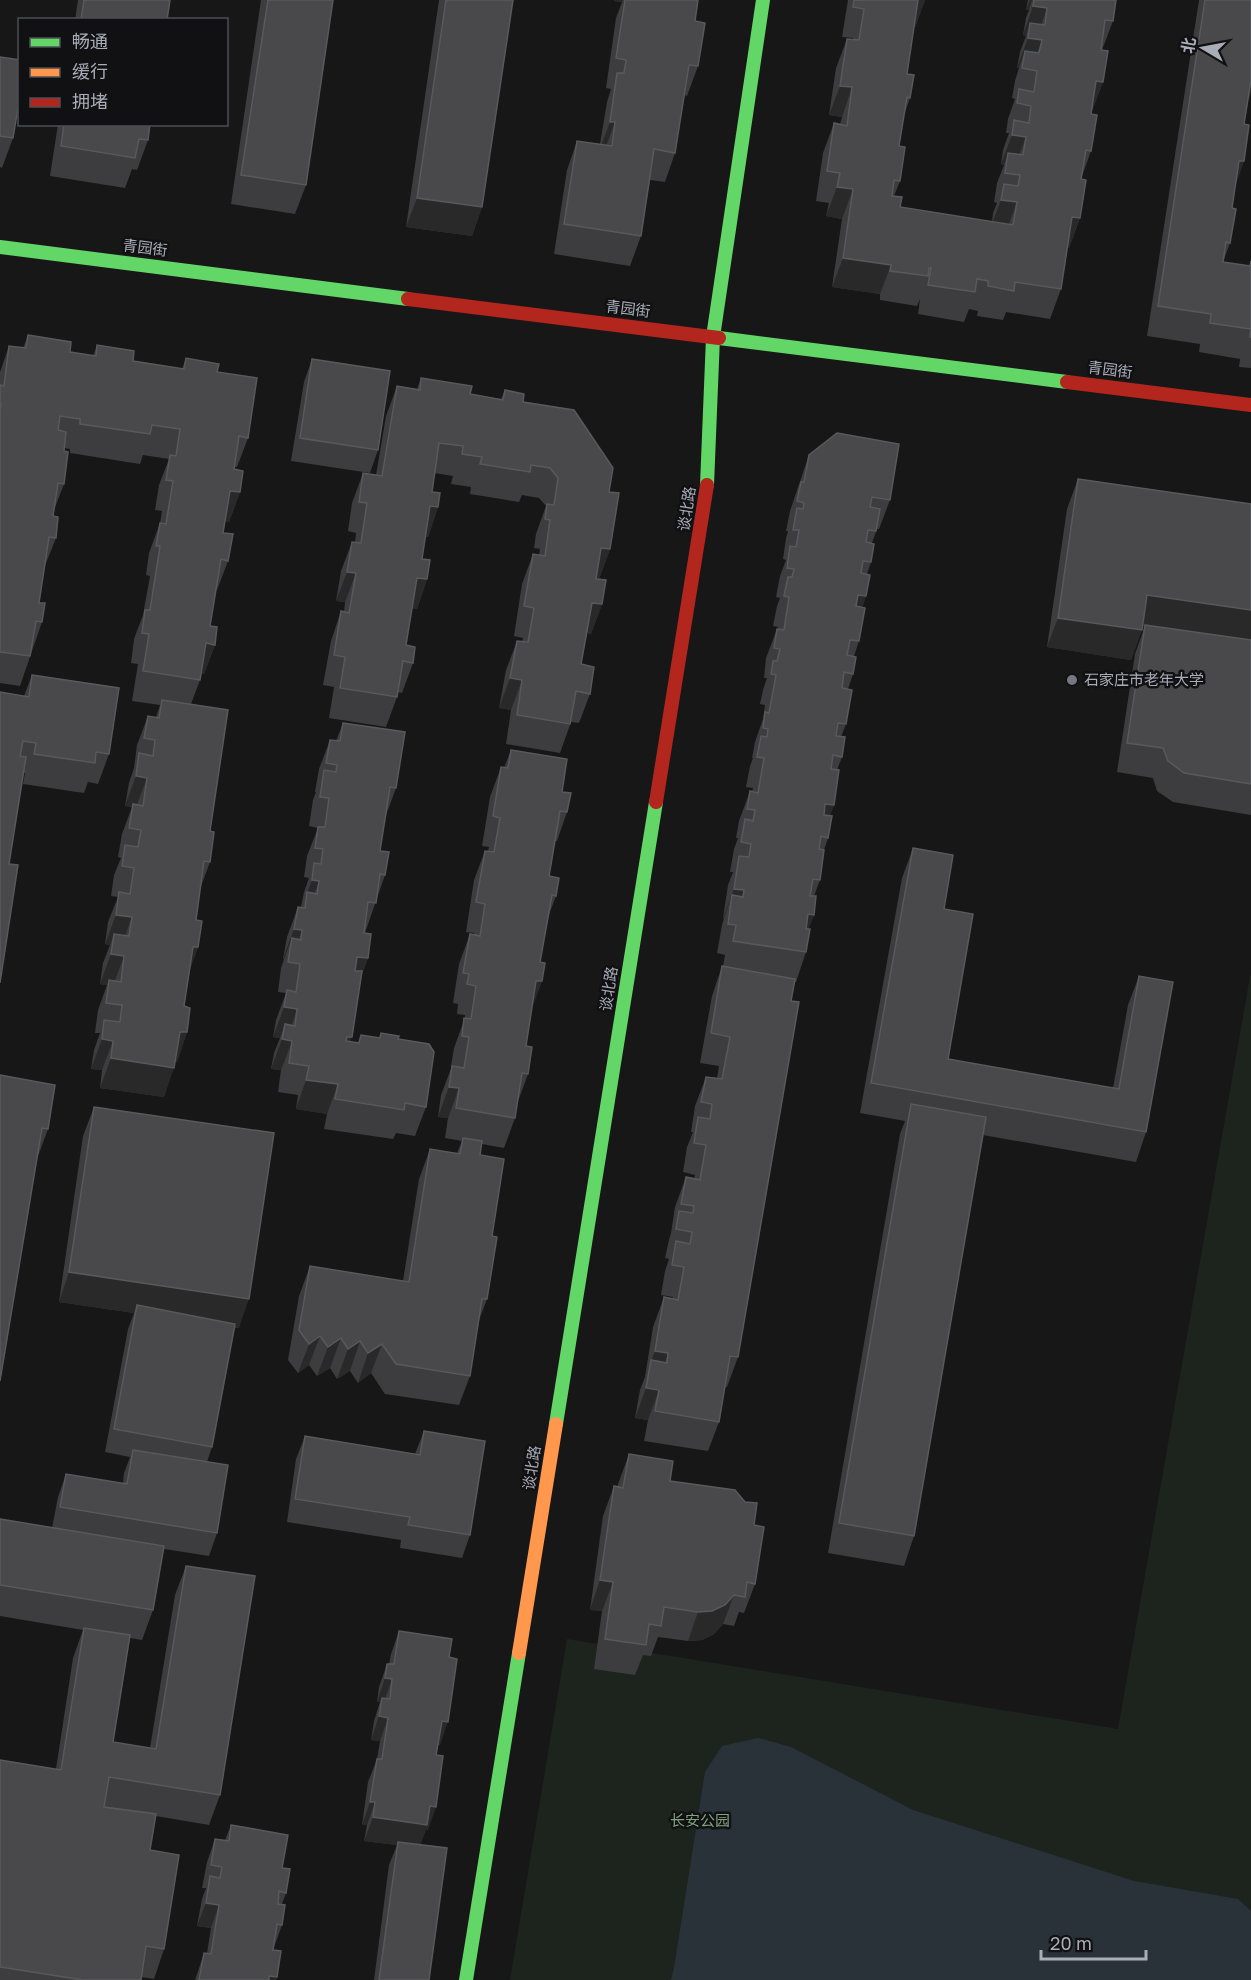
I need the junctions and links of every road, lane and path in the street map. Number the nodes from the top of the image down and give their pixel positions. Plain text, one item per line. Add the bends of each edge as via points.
1 (763, 0) edge
2 (0, 246) edge
3 (713, 337) junction
4 (1251, 405) edge
5 (466, 1980) edge

1 - 3 street, 谈北路
2 - 3 street, 青园街
3 - 4 street, 青园街
3 - 5 street, 谈北路 via 708,480

